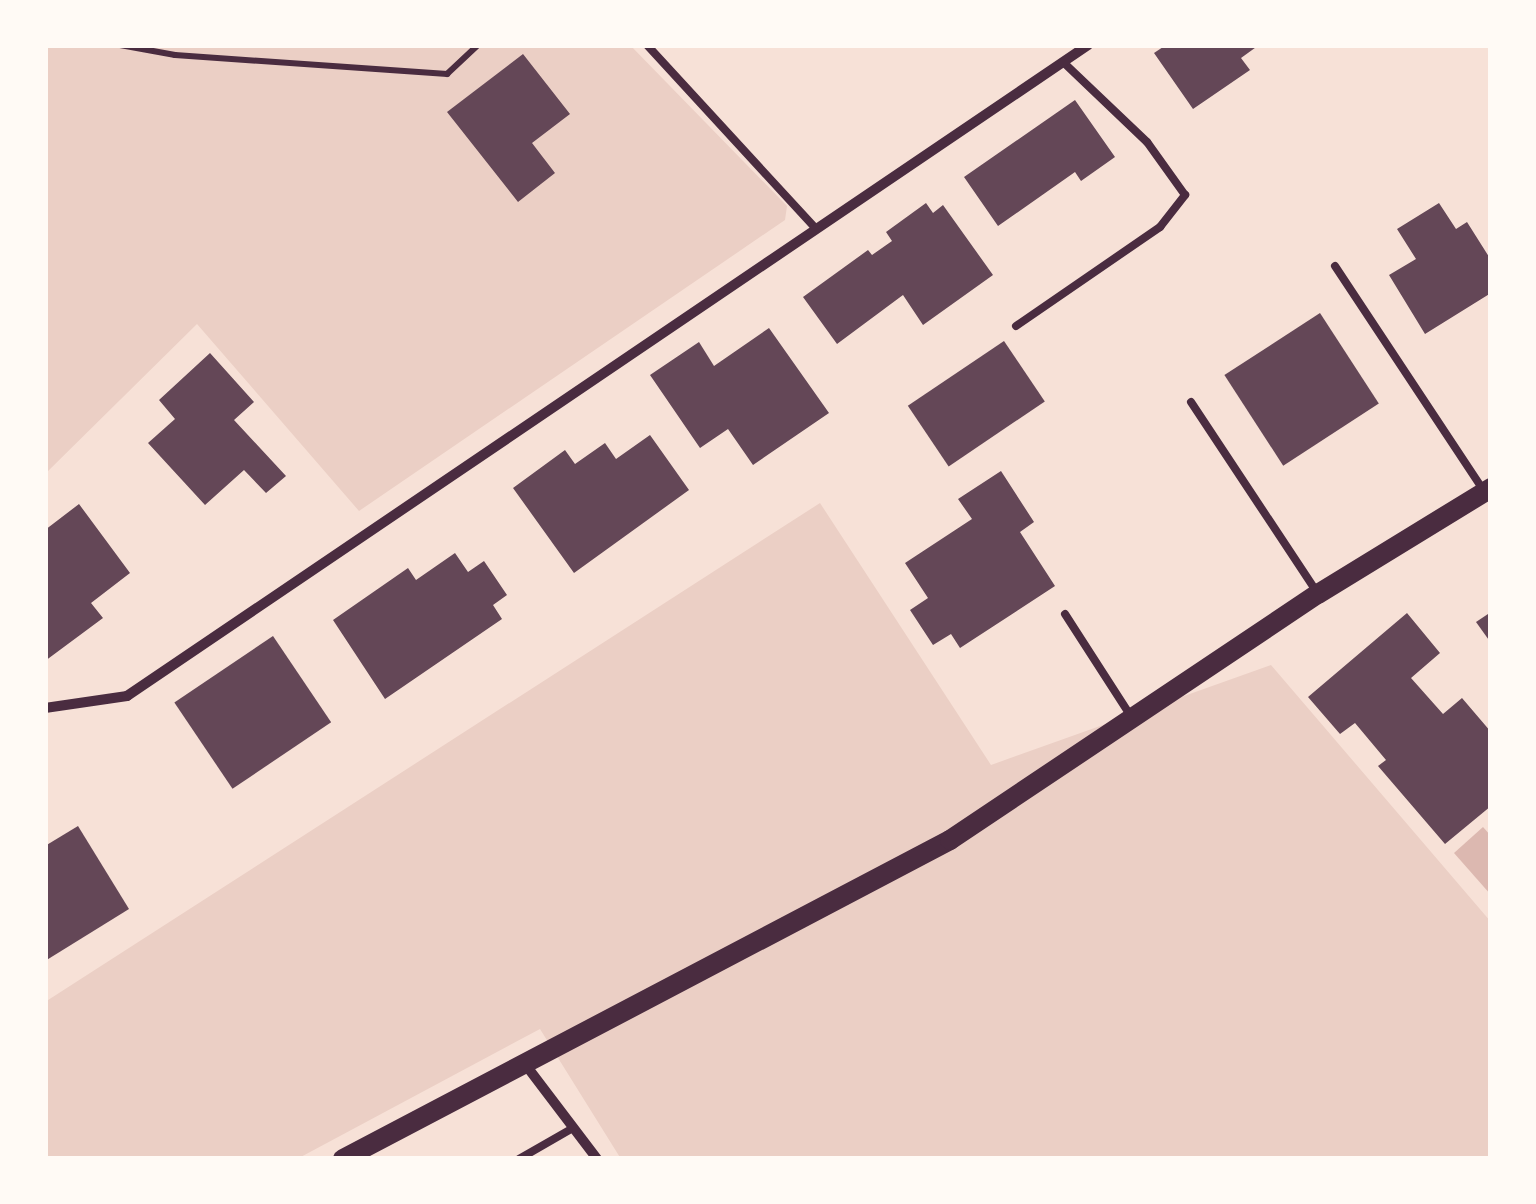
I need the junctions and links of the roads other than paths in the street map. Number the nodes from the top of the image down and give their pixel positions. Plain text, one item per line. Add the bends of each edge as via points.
1 (647, 45) edge
2 (1088, 45) edge
3 (1064, 62) junction
4 (816, 229) junction
5 (1336, 266) dead end
6 (1016, 326) dead end
7 (1191, 402) dead end
8 (1487, 490) edge
9 (1318, 594) junction
10 (1065, 614) dead end
11 (45, 708) edge
12 (1133, 720) junction
13 (526, 1064) junction
14 (573, 1128) junction
15 (343, 1159) edge
16 (519, 1159) edge
17 (597, 1159) edge

1 - 4 lane
2 - 3 street
3 - 4 street
3 - 6 lane via 1147,142 1185,195 1160,228
4 - 11 street via 127,696
5 - 8 lane
7 - 9 lane
8 - 9 main road
9 - 12 main road
10 - 12 lane
12 - 13 main road via 950,840
13 - 14 street
13 - 15 main road
14 - 16 lane
14 - 17 street

